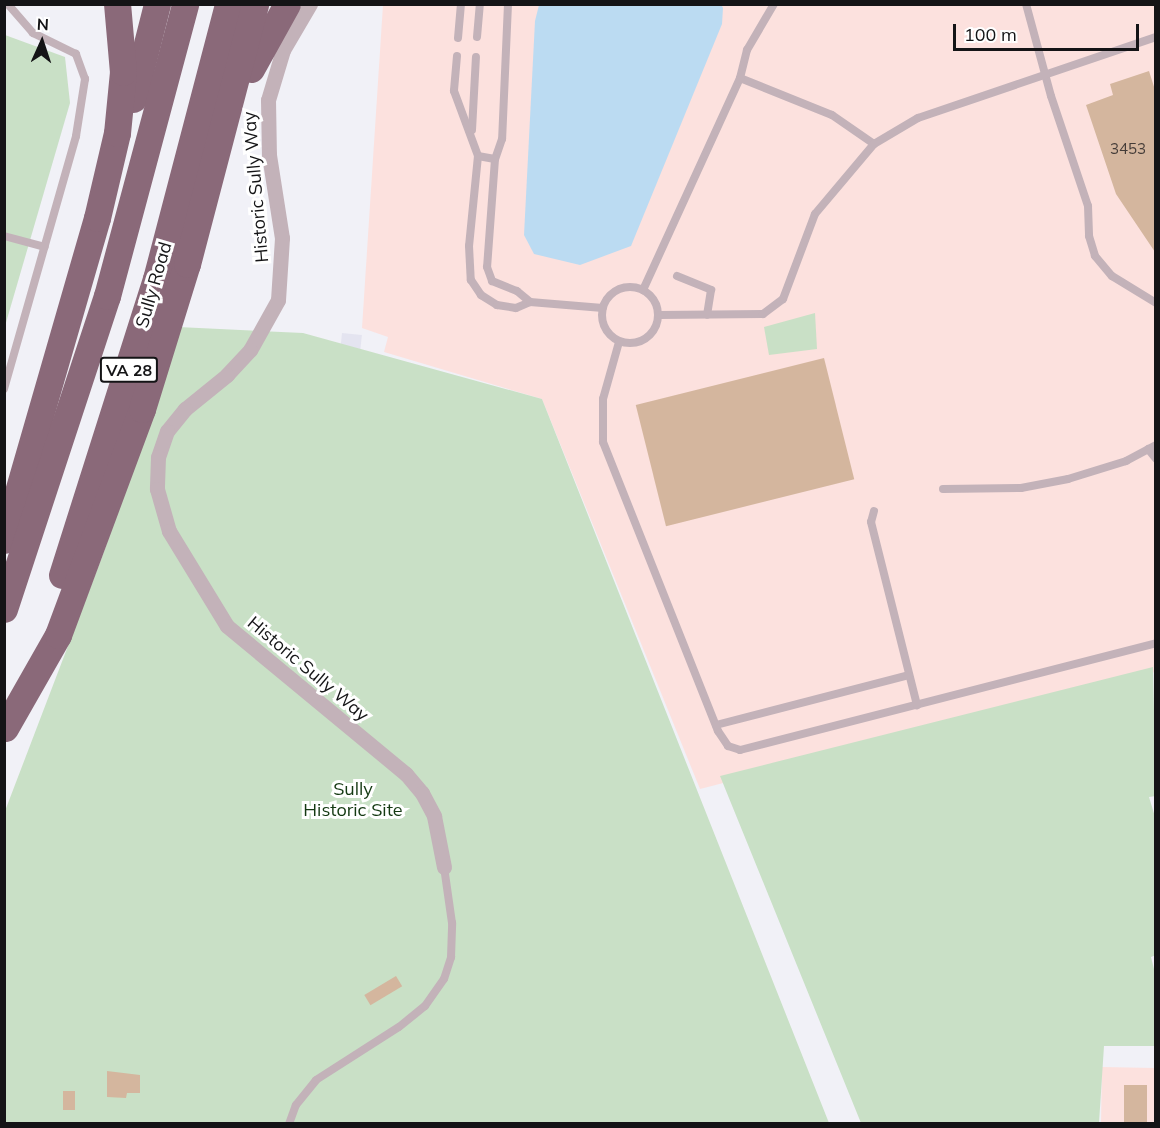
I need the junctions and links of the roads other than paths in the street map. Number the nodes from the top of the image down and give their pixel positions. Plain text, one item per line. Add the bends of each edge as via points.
1 (8, 4) edge
2 (117, 4) edge
3 (157, 4) edge
4 (185, 4) edge
5 (228, 4) edge
6 (255, 4) edge
7 (287, 4) edge
8 (310, 4) edge
9 (461, 4) edge
10 (480, 4) edge
11 (508, 4) edge
12 (774, 4) edge
13 (1026, 4) edge
14 (477, 37) dead end
15 (1155, 37) edge
16 (458, 38) dead end
17 (457, 56) dead end
18 (476, 57) dead end
19 (1046, 73) junction
20 (740, 78) junction
21 (472, 133) junction
22 (874, 144) junction
23 (478, 156) junction
24 (216, 157) junction
25 (495, 159) junction
26 (97, 218) junction
27 (4, 236) edge
28 (45, 248) junction
29 (677, 276) dead end
30 (643, 290) junction
31 (530, 302) junction
32 (1155, 303) edge
33 (603, 308) junction
34 (659, 315) junction
35 (707, 315) junction
36 (619, 342) junction
37 (4, 388) edge
38 (1152, 447) edge
39 (1155, 459) edge
40 (943, 489) dead end
41 (874, 511) dead end
42 (4, 540) edge
43 (4, 609) edge
44 (1155, 643) edge
45 (909, 675) junction
46 (917, 705) junction
47 (716, 725) junction
48 (5, 730) edge
49 (444, 867) joint
50 (289, 1124) edge

1 - 28 lane via 26,28 73,52 84,69 78,126
2 - 26 highway via 123,91
3 - 26 highway via 117,159
4 - 43 highway, VA 28 via 97,330
5 - 48 highway, Sully Road / VA 28 via 189,159 120,398
6 - 24 highway
7 - 24 highway via 255,60
8 - 49 street, Historic Sully Way via 289,36 268,100 269,155 282,238 278,300 250,350 227,375 185,409 167,431 158,457 157,489 170,531 227,626 406,774 422,793 434,816
9 - 16 lane
10 - 14 lane
11 - 25 lane via 502,139
12 - 20 lane via 747,50
13 - 19 lane
15 - 19 lane
17 - 21 lane via 454,91
18 - 21 lane
19 - 22 lane via 918,118
19 - 32 lane via 1088,206 1089,236 1095,256 1112,276
20 - 22 lane via 832,115
20 - 30 lane
21 - 23 lane
22 - 35 lane via 815,214 783,299 763,314
23 - 25 lane
23 - 31 lane via 469,246 471,280 481,295 496,305 516,308
24 - 48 highway via 168,332 118,475 58,635
25 - 31 lane via 487,267 492,281 517,291
26 - 42 highway
27 - 28 lane
28 - 37 lane
29 - 35 lane via 711,290
30 - 33 lane via 618,289
30 - 34 lane via 655,300
31 - 33 lane
33 - 36 lane via 607,332
34 - 35 lane
34 - 36 lane via 658,324 646,339 638,343
36 - 47 lane via 603,399 603,442
38 - 39 lane
38 - 40 lane via 1126,461 1068,479 1021,488
41 - 45 lane via 871,522
44 - 46 lane
45 - 46 lane
45 - 47 lane
46 - 47 lane via 740,750 728,746
49 - 50 lane via 452,923 451,957 444,979 425,1006 399,1027 316,1080 296,1105

